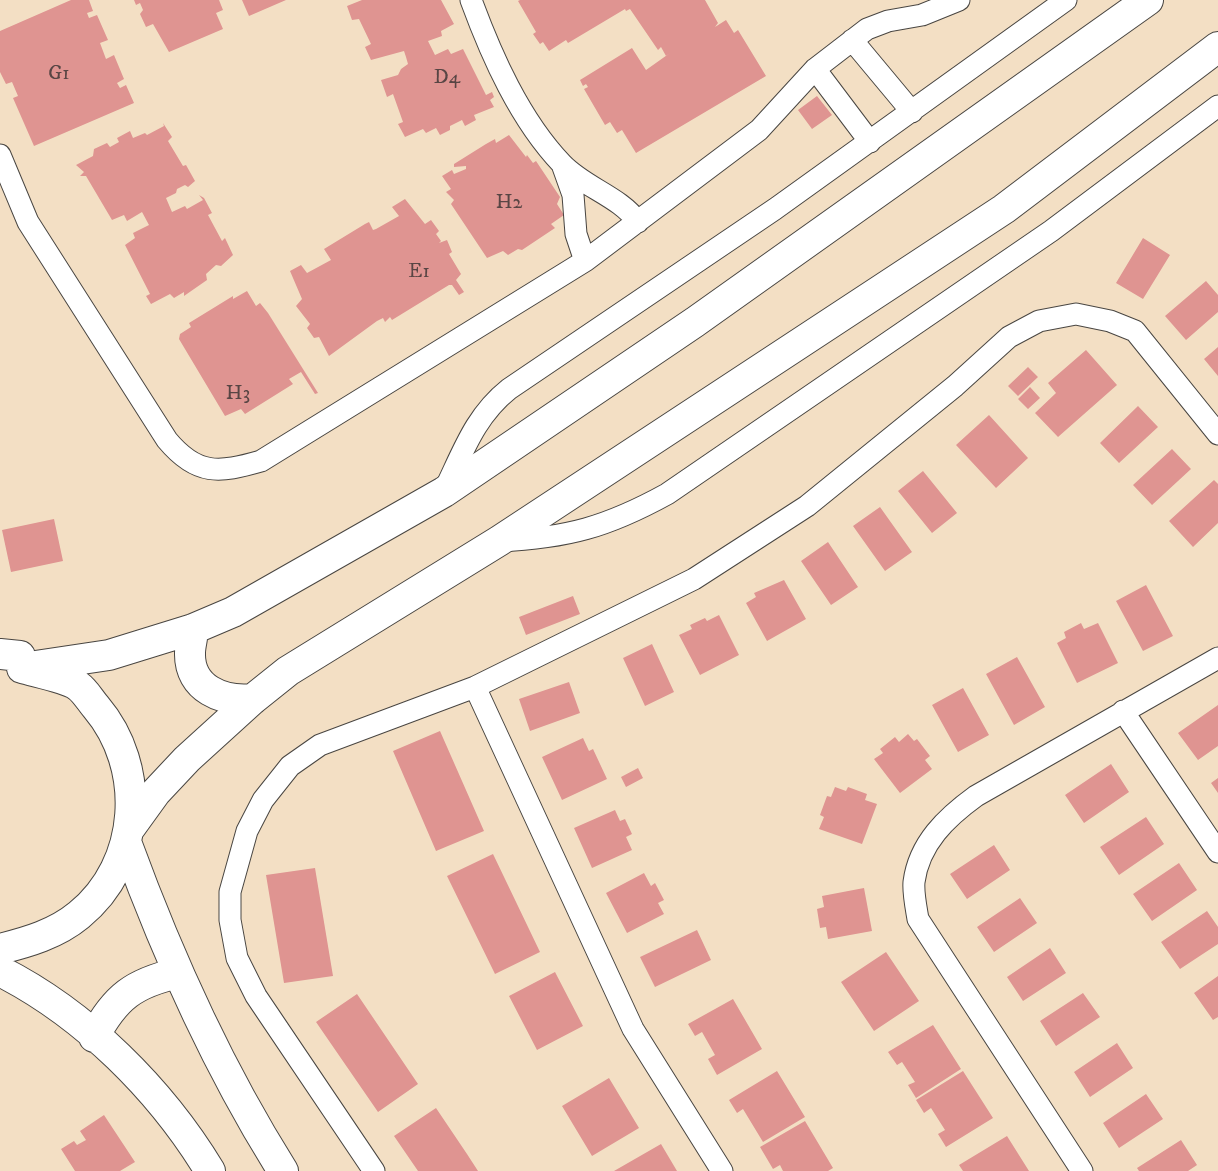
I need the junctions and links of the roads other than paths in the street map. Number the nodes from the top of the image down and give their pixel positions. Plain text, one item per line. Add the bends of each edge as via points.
1 (471, 0) edge
2 (958, 0) edge
3 (1066, 0) edge
4 (1148, 0) edge
5 (852, 40) junction
6 (1218, 46) edge
7 (815, 69) junction
8 (1218, 106) edge
9 (912, 112) junction
10 (870, 142) junction
11 (0, 155) edge
12 (562, 164) junction
13 (638, 222) junction
14 (585, 261) junction
15 (1218, 434) edge
16 (444, 492) junction
17 (499, 541) junction
18 (193, 629) junction
19 (10, 654) edge
20 (1218, 658) edge
21 (475, 687) junction
22 (253, 699) junction
23 (1123, 711) junction
24 (128, 835) junction
25 (1218, 852) edge
26 (0, 949) edge
27 (0, 971) edge
28 (178, 974) junction
29 (94, 1037) junction
30 (210, 1171) edge
31 (282, 1171) edge
32 (374, 1171) edge
33 (722, 1171) edge
34 (1083, 1171) edge

1 - 12 street via 515,96
2 - 5 street via 922,15 877,25
3 - 9 street
4 - 16 street via 695,322
5 - 7 street
5 - 9 street
6 - 17 street via 1004,209
7 - 10 street
7 - 13 street via 759,130
8 - 17 street via 1051,231 667,494 586,531 543,539
9 - 10 street
10 - 16 street via 509,389 474,427
11 - 14 street via 28,222 167,440 180,456 198,467 218,471 261,461
12 - 13 street via 625,207
12 - 14 street via 573,195 576,234
13 - 14 street
15 - 21 street via 1135,331 1076,314 1039,321 1009,337 807,506 742,550 694,579
16 - 18 street via 233,612
17 - 22 street via 288,671
18 - 19 street via 109,655
18 - 22 street via 190,654 193,671 203,686 218,697 235,701
19 - 24 street via 77,685 111,725 130,775
20 - 23 street
21 - 32 street via 320,745 290,766 263,800 247,831 230,891 230,920 237,957 256,996
21 - 33 street via 633,1029
22 - 24 street via 186,759 156,792
23 - 25 street
23 - 34 street via 950,815 930,840 914,883 918,919
24 - 26 street via 108,882 79,915 42,938
24 - 28 street
27 - 29 street via 51,1003
28 - 29 street via 151,979 127,992 107,1012
28 - 31 street via 233,1086
29 - 30 street via 170,1115

